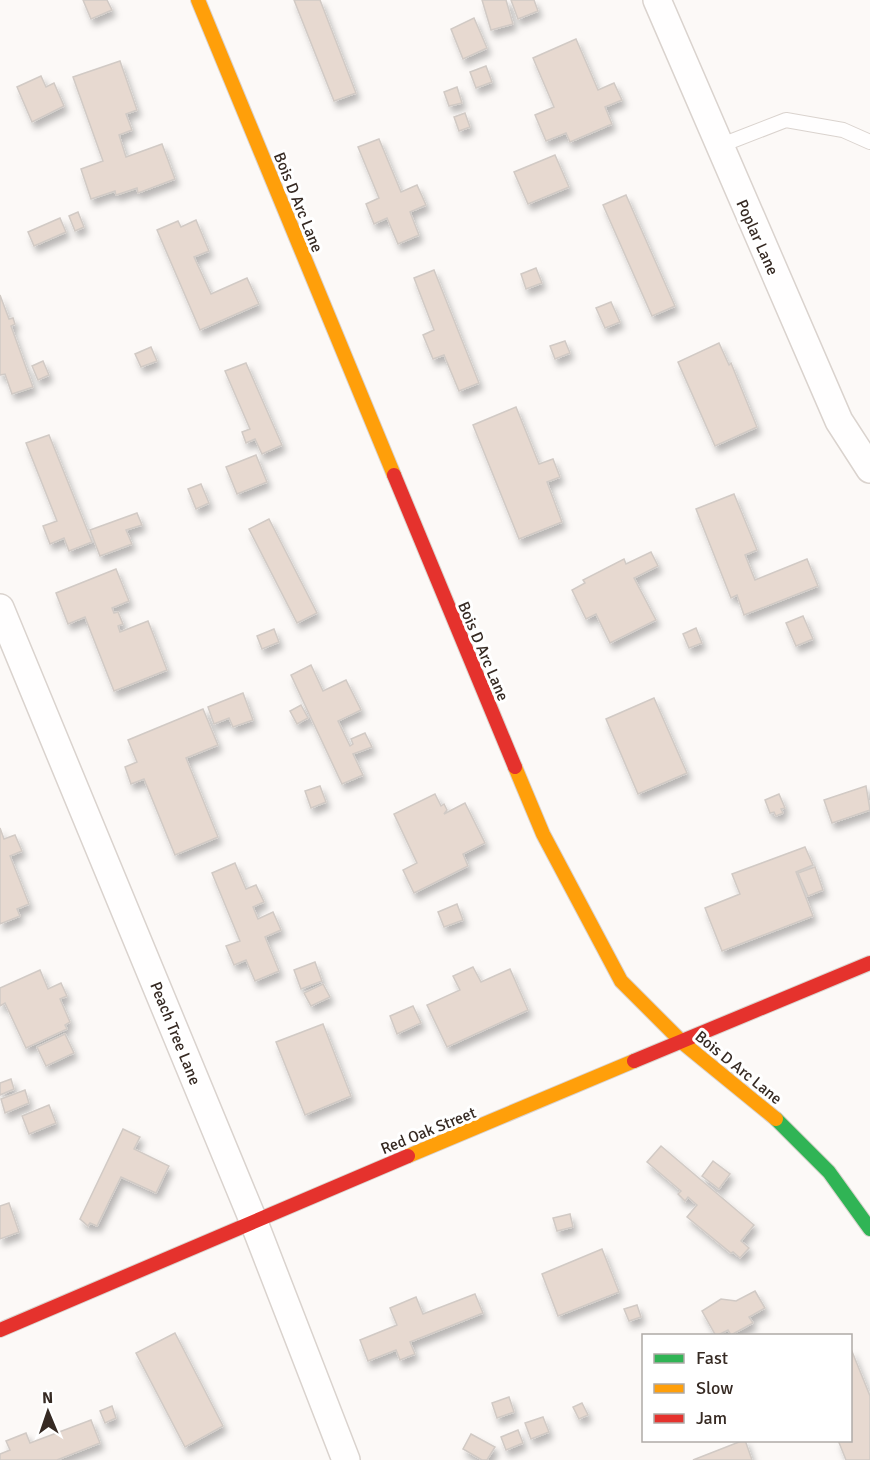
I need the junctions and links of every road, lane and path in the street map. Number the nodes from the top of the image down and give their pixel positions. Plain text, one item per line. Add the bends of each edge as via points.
1 (198, 0) edge
2 (657, 0) edge
3 (870, 142) edge
4 (719, 146) junction
5 (870, 469) edge
6 (0, 608) edge
7 (870, 963) edge
8 (683, 1042) junction
9 (253, 1220) junction
10 (870, 1229) edge
11 (0, 1330) edge
12 (346, 1460) edge

1 - 8 street, Bois D Arc Lane via 543,834 621,981
2 - 4 street, Poplar Lane
3 - 4 lane via 843,130 786,120
4 - 5 street, Poplar Lane via 839,421
6 - 9 street, Peach Tree Lane
7 - 8 street, Red Oak Street
8 - 9 street, Red Oak Street
8 - 10 street, Bois D Arc Lane via 791,1131 829,1172
9 - 11 street, Red Oak Street
9 - 12 street, Peach Tree Lane

